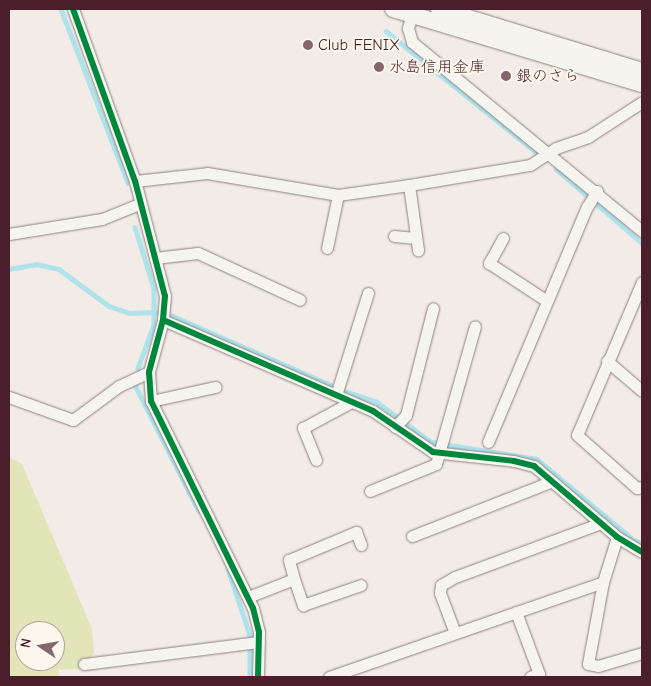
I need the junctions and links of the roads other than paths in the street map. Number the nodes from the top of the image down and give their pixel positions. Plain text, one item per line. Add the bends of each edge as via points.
1 (73, 9) edge
2 (393, 9) edge
3 (439, 9) edge
4 (413, 12) edge
5 (473, 14) edge
6 (642, 71) edge
7 (642, 84) edge
8 (642, 102) edge
9 (550, 154) junction
10 (135, 180) junction
11 (408, 186) junction
12 (338, 195) junction
13 (593, 196) junction
14 (139, 204) junction
15 (642, 230) edge
16 (9, 234) edge
17 (394, 236) dead end
18 (503, 238) dead end
19 (327, 248) dead end
20 (155, 258) junction
21 (641, 289) edge
22 (368, 293) dead end
23 (300, 300) dead end
24 (547, 301) junction
25 (433, 308) dead end
26 (164, 315) junction
27 (475, 326) dead end
28 (607, 362) junction
29 (148, 372) junction
30 (215, 386) dead end
31 (338, 390) junction
32 (642, 391) edge
33 (9, 397) edge
34 (152, 401) junction
35 (351, 402) junction
36 (400, 422) junction
37 (488, 442) dead end
38 (442, 448) junction
39 (316, 460) dead end
40 (552, 481) junction
41 (642, 487) edge
42 (370, 491) dead end
43 (601, 523) junction
44 (412, 536) dead end
45 (617, 537) junction
46 (361, 545) dead end
47 (642, 552) edge
48 (294, 579) junction
49 (602, 582) junction
50 (361, 585) dead end
51 (248, 597) junction
52 (516, 612) junction
53 (455, 633) junction
54 (254, 642) junction
55 (642, 653) edge
56 (84, 664) dead end
57 (258, 677) edge
58 (329, 677) edge
59 (530, 677) edge

1 - 10 street
2 - 4 street
3 - 5 street
4 - 7 street
4 - 9 street via 408,34 412,42
5 - 6 street
8 - 9 street via 588,137 556,148
9 - 11 street via 530,165
9 - 13 street
10 - 12 street via 207,173
10 - 14 street
11 - 12 street
11 - 17 street via 417,244
12 - 19 street
13 - 15 street
13 - 24 street
14 - 16 street via 102,219
14 - 20 street
18 - 24 street via 488,263
20 - 23 street via 198,254
20 - 26 street
21 - 28 street
22 - 31 street
24 - 37 street
25 - 36 street
26 - 29 street
26 - 31 street
27 - 38 street
28 - 32 street
28 - 41 street via 577,435 638,488
29 - 33 street via 119,386 73,420
29 - 34 street
30 - 34 street
31 - 35 street
34 - 51 street
35 - 36 street
35 - 39 street via 303,428
36 - 38 street via 433,452
38 - 40 street via 524,462
38 - 42 street via 436,464
40 - 43 street
40 - 44 street
43 - 45 street
43 - 53 street via 441,585 440,593
45 - 47 street
45 - 49 street
46 - 48 street via 356,532 289,560
48 - 50 street via 304,605
48 - 51 street
49 - 52 street
49 - 55 street via 588,664 598,666
51 - 54 street
52 - 53 street
52 - 59 street via 539,674
53 - 58 street
54 - 56 street
54 - 57 street

